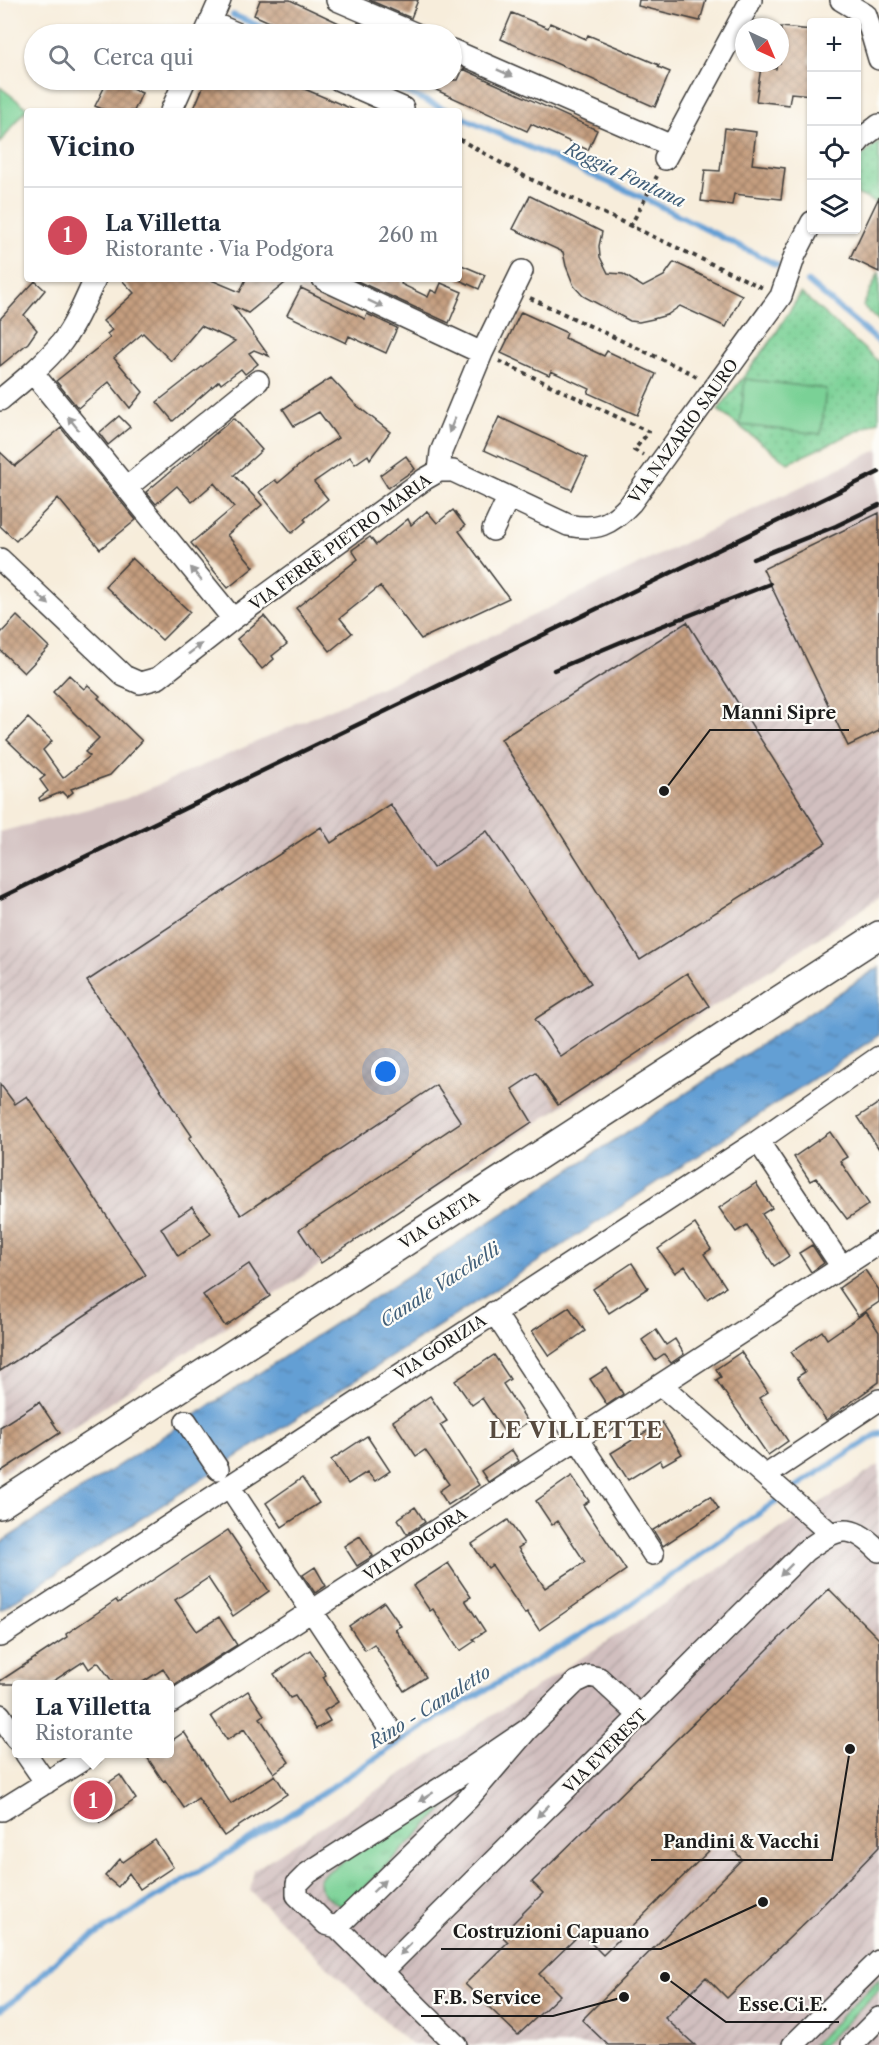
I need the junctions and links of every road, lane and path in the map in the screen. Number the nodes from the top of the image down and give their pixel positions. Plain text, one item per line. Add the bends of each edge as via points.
1 (220, 0) edge
2 (337, 0) edge
3 (751, 0) edge
4 (841, 0) edge
5 (210, 24) edge
6 (393, 24) edge
7 (462, 55) edge
8 (879, 58) edge
9 (180, 90) edge
10 (362, 90) edge
11 (172, 108) edge
12 (403, 108) dead end
13 (879, 125) edge
14 (861, 139) edge
15 (462, 141) edge
16 (669, 153) junction
17 (630, 227) junction
18 (807, 232) edge
19 (517, 280) joint
20 (94, 282) edge
21 (329, 282) edge
22 (782, 292) junction
23 (482, 353) junction
24 (33, 373) junction
25 (258, 381) dead end
26 (714, 389) junction
27 (0, 400) edge
28 (658, 465) junction
29 (439, 471) junction
30 (126, 488) junction
31 (508, 498) junction
32 (493, 530) dead end
33 (0, 559) edge
34 (233, 619) junction
35 (879, 935) edge
36 (879, 1057) edge
37 (758, 1141) junction
38 (879, 1243) edge
39 (842, 1267) junction
40 (494, 1312) junction
41 (661, 1385) junction
42 (879, 1400) edge
43 (186, 1420) dead end
44 (577, 1439) junction
45 (765, 1476) junction
46 (223, 1478) junction
47 (0, 1505) edge
48 (830, 1533) junction
49 (879, 1551) edge
50 (653, 1554) dead end
51 (311, 1611) junction
52 (0, 1636) edge
53 (174, 1700) edge
54 (0, 1715) edge
55 (640, 1716) junction
56 (527, 1730) junction
57 (391, 1731) dead end
58 (12, 1733) edge
59 (29, 1758) edge
60 (86, 1758) edge
61 (453, 1780) junction
62 (46, 1783) junction
63 (468, 1799) junction
64 (2, 1810) dead end
65 (337, 1927) junction
66 (879, 1961) edge
67 (382, 1972) junction
68 (879, 2018) edge
69 (456, 2045) edge
70 (794, 2045) edge
71 (852, 2045) edge

1 - 5 street
2 - 6 street
3 - 16 street
4 - 8 street via 866,15
7 -> 16 street
9 - 11 street
10 - 12 street
13 - 14 street
15 - 17 path via 526,177
16 - 17 path
17 - 22 path
18 - 22 street, VIA NAZARIO SAURO
19 - 23 street
19 - 26 path
20 - 24 street via 62,342
21 -> 23 street
22 - 26 street, VIA NAZARIO SAURO
23 - 28 path via 649,432 634,450
23 -> 29 street via 441,452
24 - 27 street
30 -> 24 street, VIA FERRÈ PIETRO MARIA
25 - 30 street
26 - 28 street, VIA NAZARIO SAURO
28 - 31 street, VIA NAZARIO SAURO via 622,513 596,527 568,525
29 - 31 street, VIA NAZARIO SAURO via 453,471
29 - 34 street, VIA FERRÈ PIETRO MARIA
34 -> 30 street, VIA FERRÈ PIETRO MARIA
31 - 32 street
33 -> 34 street via 124,676 140,683 158,678
35 - 47 main road, VIA GAETA
36 - 37 street, VIA GORIZIA
37 - 39 street
37 - 40 street, VIA GORIZIA
38 - 39 street, VIA PODGORA
39 - 41 street, VIA PODGORA
40 - 44 street
40 - 46 street, VIA GORIZIA
41 - 44 street, VIA PODGORA
41 - 45 street
42 - 45 street
43 - 46 street
44 - 50 street
44 - 51 street, VIA PODGORA
45 - 48 street
46 - 51 street
46 - 52 street, VIA GORIZIA
48 - 49 street via 856,1533
48 -> 55 street, VIA EVEREST via 805,1551
51 - 53 street, VIA PODGORA
51 - 57 street
54 - 58 street
55 - 56 street via 599,1678 589,1676 576,1682
55 -> 67 street, VIA EVEREST
56 - 61 street
56 - 63 street
59 - 62 street
60 - 62 street
61 - 63 street
61 -> 65 street via 308,1873 297,1884 297,1895 326,1924
62 - 64 street
65 -> 63 street
65 - 67 street
66 - 70 street
67 - 69 street
68 - 71 street

